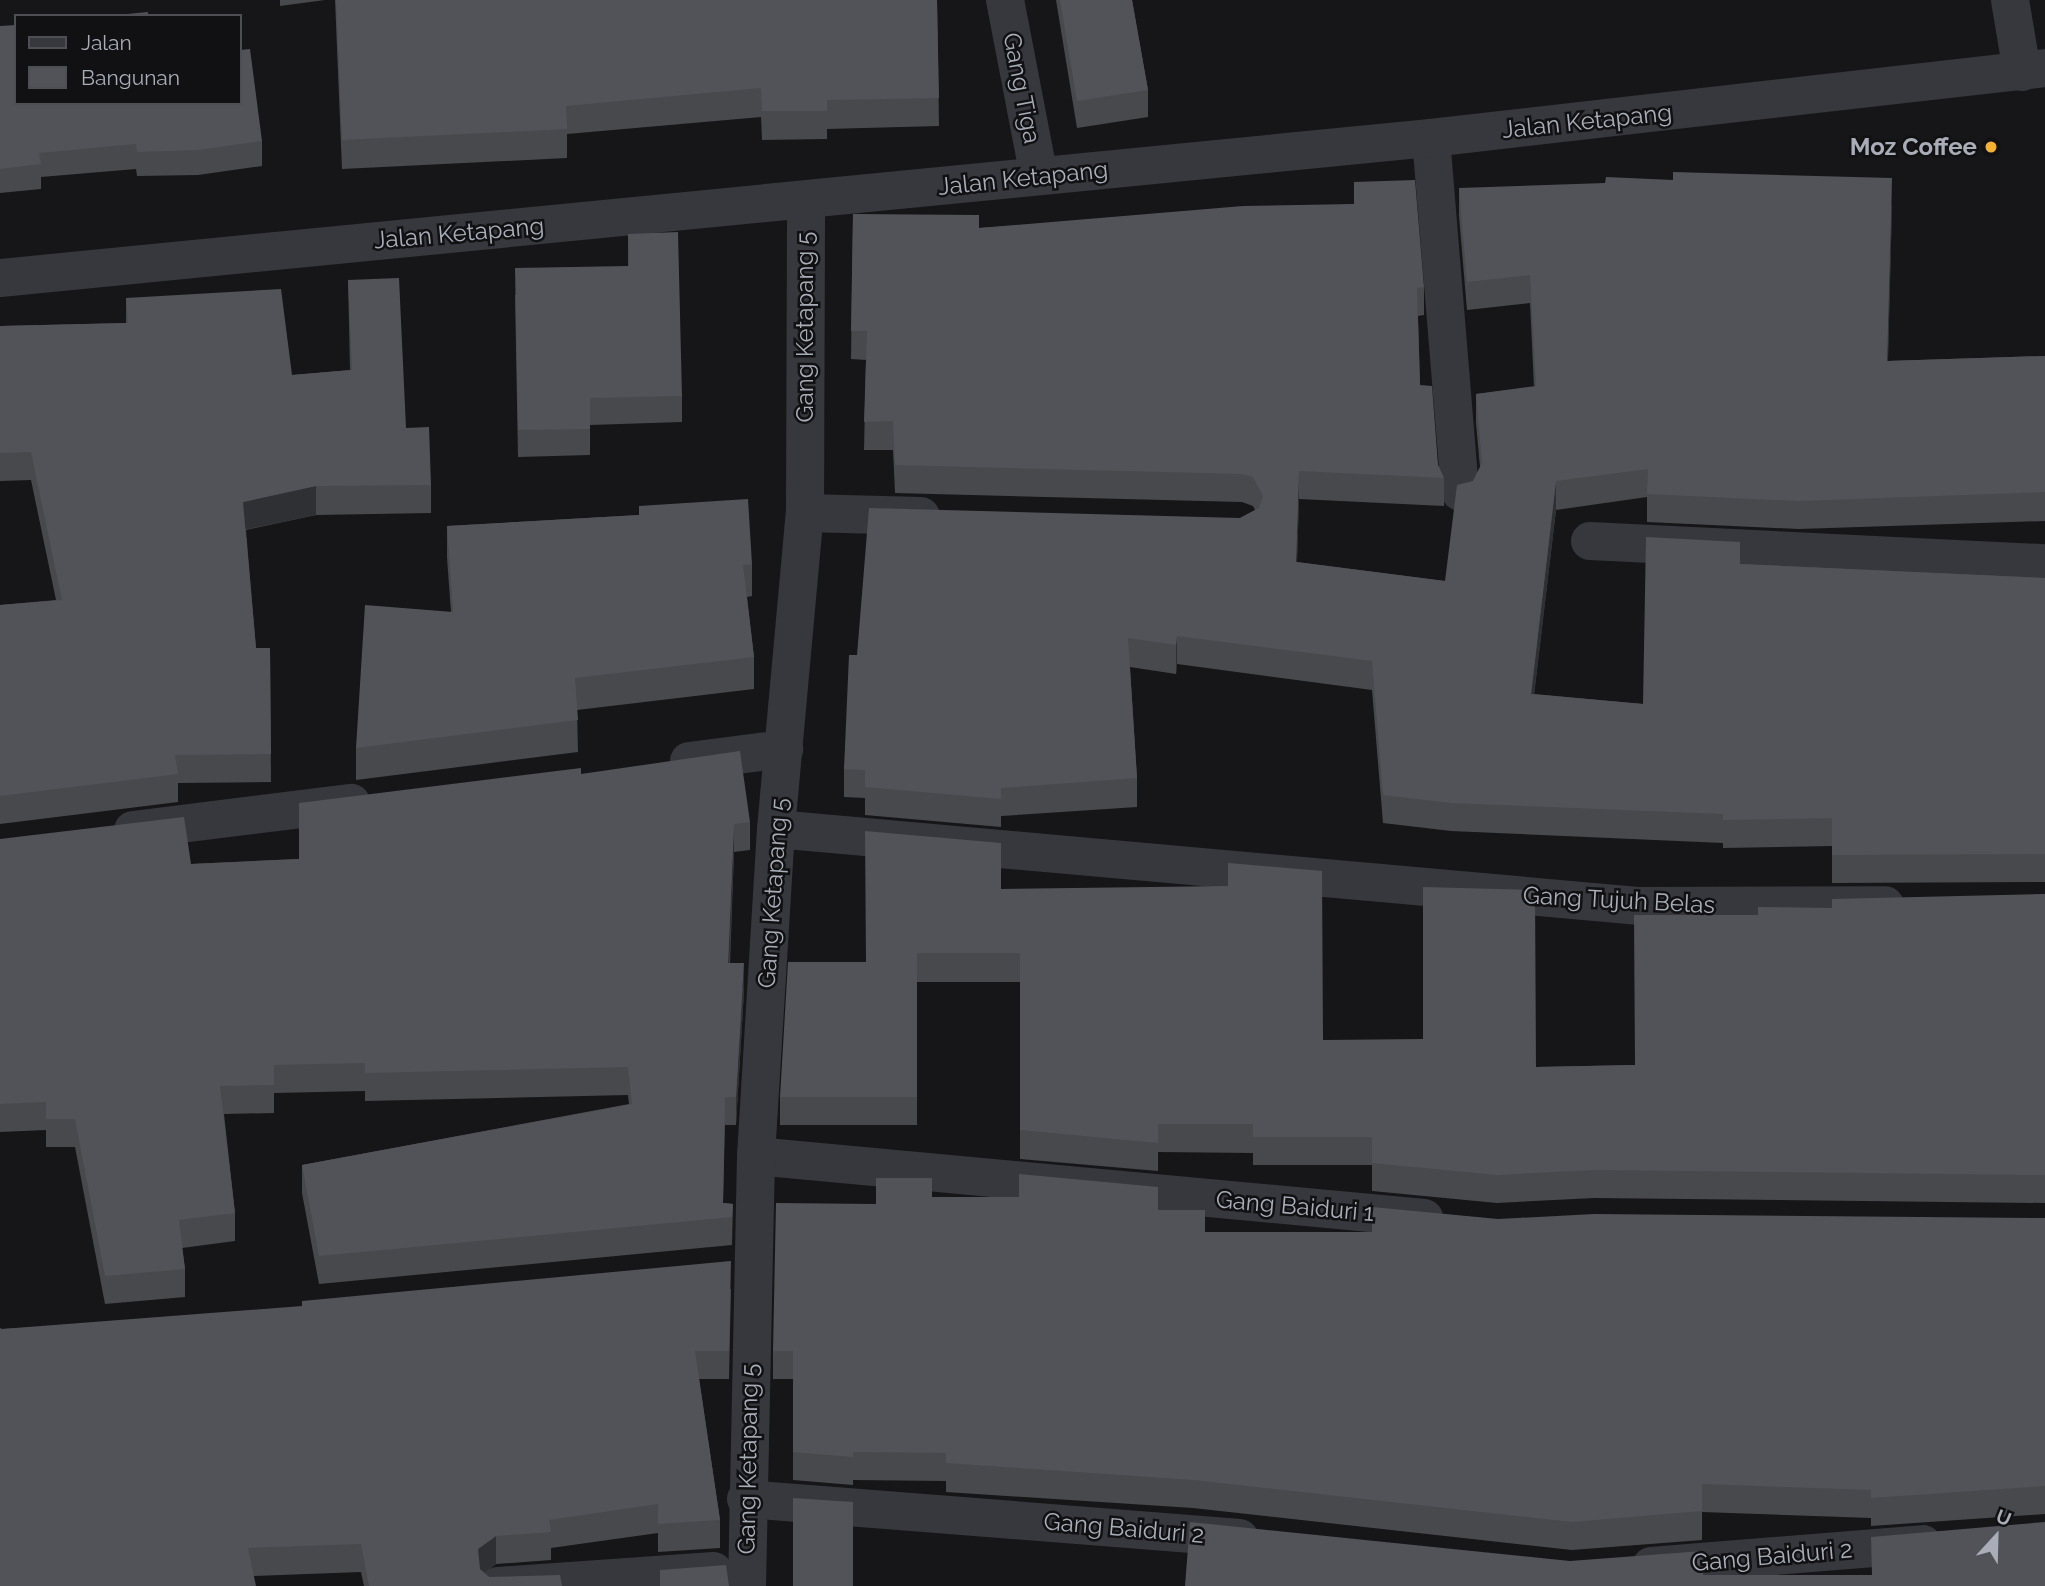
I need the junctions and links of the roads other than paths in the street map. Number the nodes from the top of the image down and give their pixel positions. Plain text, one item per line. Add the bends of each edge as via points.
1 (1005, 0) edge
2 (2010, 0) edge
3 (2034, 70) edge
4 (1431, 138) junction
5 (1039, 176) junction
6 (806, 201) junction
7 (0, 278) edge
8 (1460, 492) edge
9 (805, 513) junction
10 (955, 517) edge
11 (1590, 541) dead end
12 (2045, 563) edge
13 (784, 749) junction
14 (648, 766) edge
15 (390, 798) edge
16 (776, 829) junction
17 (98, 834) edge
18 (1923, 905) edge
19 (756, 1156) junction
20 (1456, 1221) edge
21 (753, 1265) junction
22 (712, 1269) edge
23 (746, 1499) junction
24 (1961, 1541) edge
25 (1280, 1542) edge
26 (1613, 1569) edge
27 (747, 1577) edge
28 (498, 1586) edge

1 - 5 street, Gang Tiga
2 - 3 street
3 - 4 street, Jalan Ketapang
4 - 5 street, Jalan Ketapang
4 - 8 street
5 - 6 street, Jalan Ketapang
6 - 7 street, Jalan Ketapang
6 - 9 street, Gang Ketapang 5
9 - 10 street
9 - 13 street, Gang Ketapang 5
11 - 12 street
13 - 14 street
13 - 16 street, Gang Ketapang 5
15 - 17 street
16 - 18 street, Gang Tujuh Belas via 1638,906
16 - 19 street, Gang Ketapang 5
19 - 20 street, Gang Baiduri 1
19 - 21 street, Gang Ketapang 5
21 - 22 street
21 - 23 street, Gang Ketapang 5
23 - 25 street, Gang Baiduri 2
23 - 27 street, Gang Ketapang 5
24 - 26 street, Gang Baiduri 2
27 - 28 street

